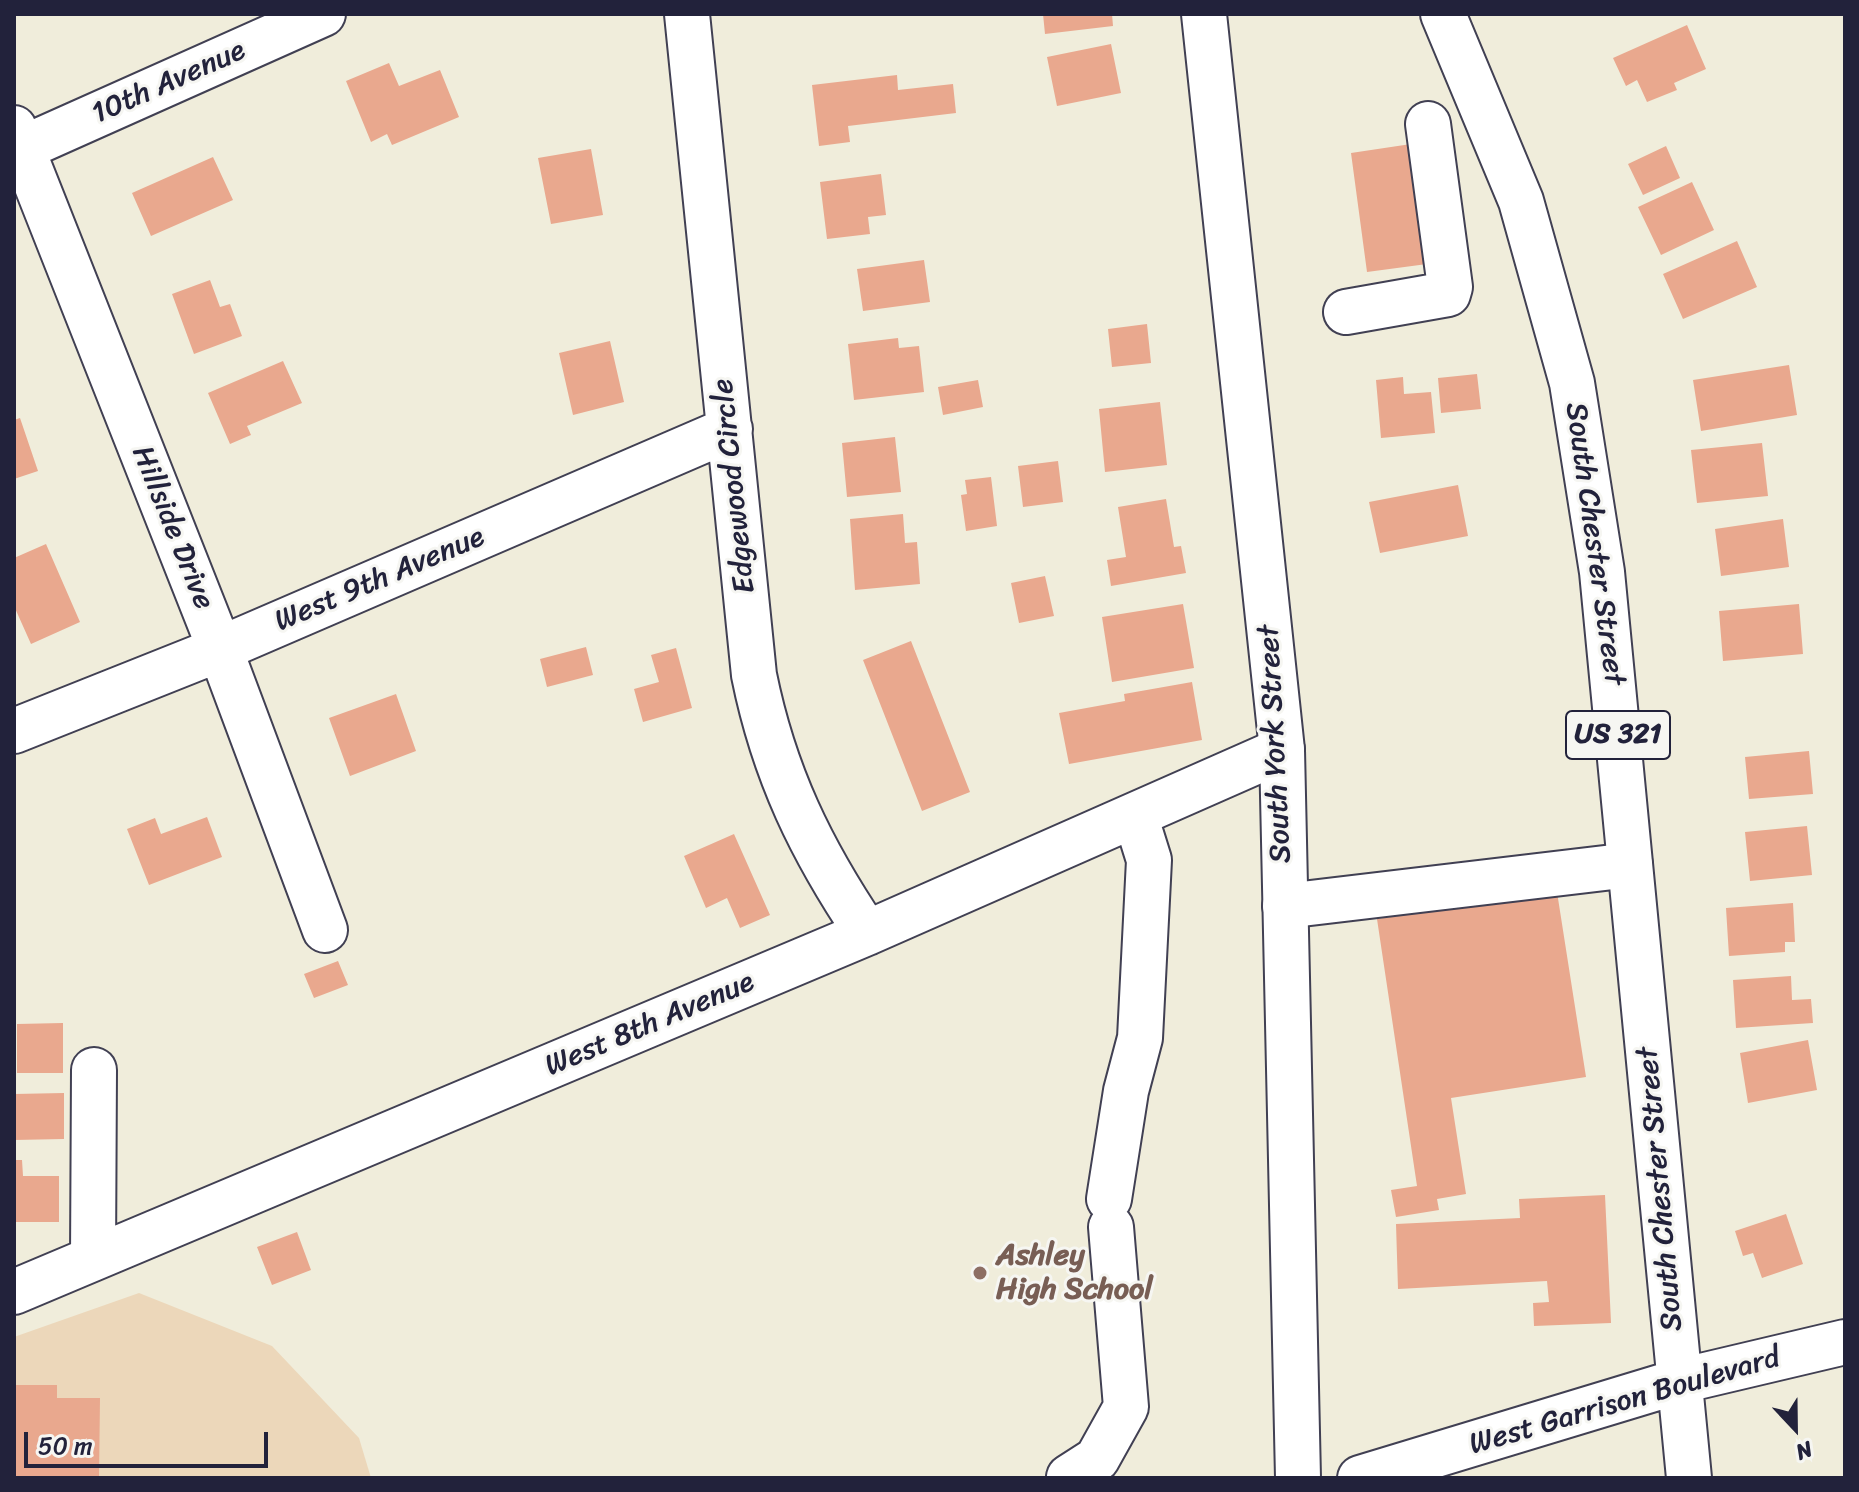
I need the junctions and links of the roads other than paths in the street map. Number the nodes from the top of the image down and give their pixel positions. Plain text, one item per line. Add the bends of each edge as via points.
1 (323, 14) edge
2 (687, 14) edge
3 (1204, 14) edge
4 (1443, 14) edge
5 (1428, 124) dead end
6 (17, 143) edge
7 (1346, 312) dead end
8 (730, 429) junction
9 (220, 649) junction
10 (21, 728) edge
11 (1282, 750) junction
12 (1135, 815) junction
13 (1630, 865) junction
14 (1285, 906) junction
15 (325, 930) dead end
16 (867, 933) junction
17 (94, 1070) dead end
18 (93, 1258) junction
19 (14, 1292) edge
20 (1845, 1342) edge
21 (1680, 1381) junction
22 (1069, 1477) edge
23 (1298, 1478) edge
24 (1360, 1478) edge
25 (1689, 1478) edge

1 - 6 street, 10th Avenue
2 - 8 street, Edgewood Circle
3 - 11 street, South York Street
4 - 13 street, South Chester Street / US 321 via 1521,201 1572,383 1602,572
5 - 7 street via 1448,294
6 - 9 street, Hillside Drive
8 - 9 street, West 9th Avenue
8 - 16 street, Edgewood Circle via 763,719 799,819
9 - 10 street, West 9th Avenue
9 - 15 street, Hillside Drive
11 - 12 street, West 8th Avenue
11 - 14 street, South York Street
12 - 16 street, West 8th Avenue
12 - 22 street via 1149,860 1140,1038 1126,1091 1110,1213 1126,1407 1097,1459
13 - 14 street
13 - 21 street, South Chester Street / US 321
14 - 23 street, South York Street
16 - 18 street, West 8th Avenue
17 - 18 street
18 - 19 street, West 8th Avenue
20 - 21 street, West Garrison Boulevard
21 - 24 street, West Garrison Boulevard
21 - 25 street, South Chester Street / US 321

